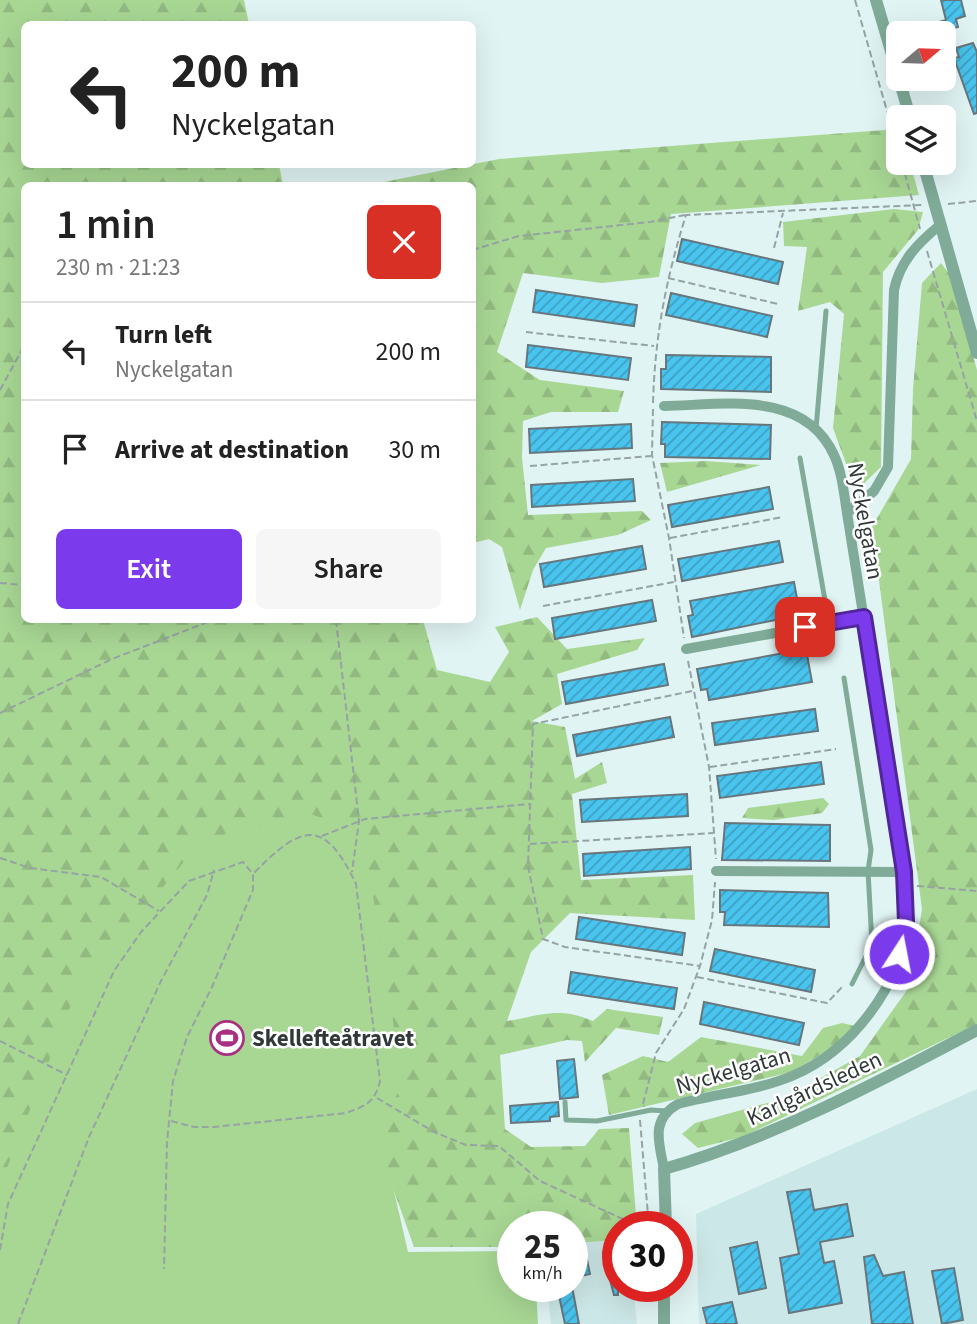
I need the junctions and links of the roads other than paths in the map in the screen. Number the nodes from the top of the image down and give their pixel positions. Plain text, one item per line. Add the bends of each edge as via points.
1 (876, 0) edge
2 (886, 35) edge
3 (926, 175) edge
4 (940, 225) junction
5 (826, 311) dead end
6 (975, 339) edge
7 (977, 353) edge
8 (664, 406) dead end
9 (816, 429) junction
10 (800, 458) dead end
11 (847, 513) junction
12 (864, 617) junction
13 (829, 623) junction
14 (686, 649) road end
15 (844, 678) dead end
16 (716, 870) road end
17 (868, 872) junction
18 (904, 872) junction
19 (852, 984) road end
20 (977, 1030) edge
21 (565, 1102) dead end
22 (666, 1111) junction
23 (664, 1169) junction
24 (665, 1211) edge
25 (664, 1302) edge
26 (664, 1324) edge

1 - 2 street
3 - 4 street
4 - 6 street
4 - 11 street via 898,271 888,467 874,491
5 - 9 lane
6 - 7 street
8 - 9 street, Nyckelgatan via 761,404 783,408
9 - 11 street, Nyckelgatan via 835,457
10 - 13 lane
11 - 12 street, Nyckelgatan
12 - 13 street
12 - 18 street, Nyckelgatan
13 - 14 street
15 - 17 lane via 871,850
16 - 17 street
17 - 18 street
17 - 19 lane via 873,944
18 - 22 street, Nyckelgatan via 906,922 899,954 872,1012 850,1036 792,1076 678,1104
20 - 23 street, Karlgårdsleden via 805,1119 722,1153
21 - 22 lane via 566,1120 597,1121
22 - 23 street, Nyckelgatan via 657,1130
23 - 24 street
25 - 26 street

